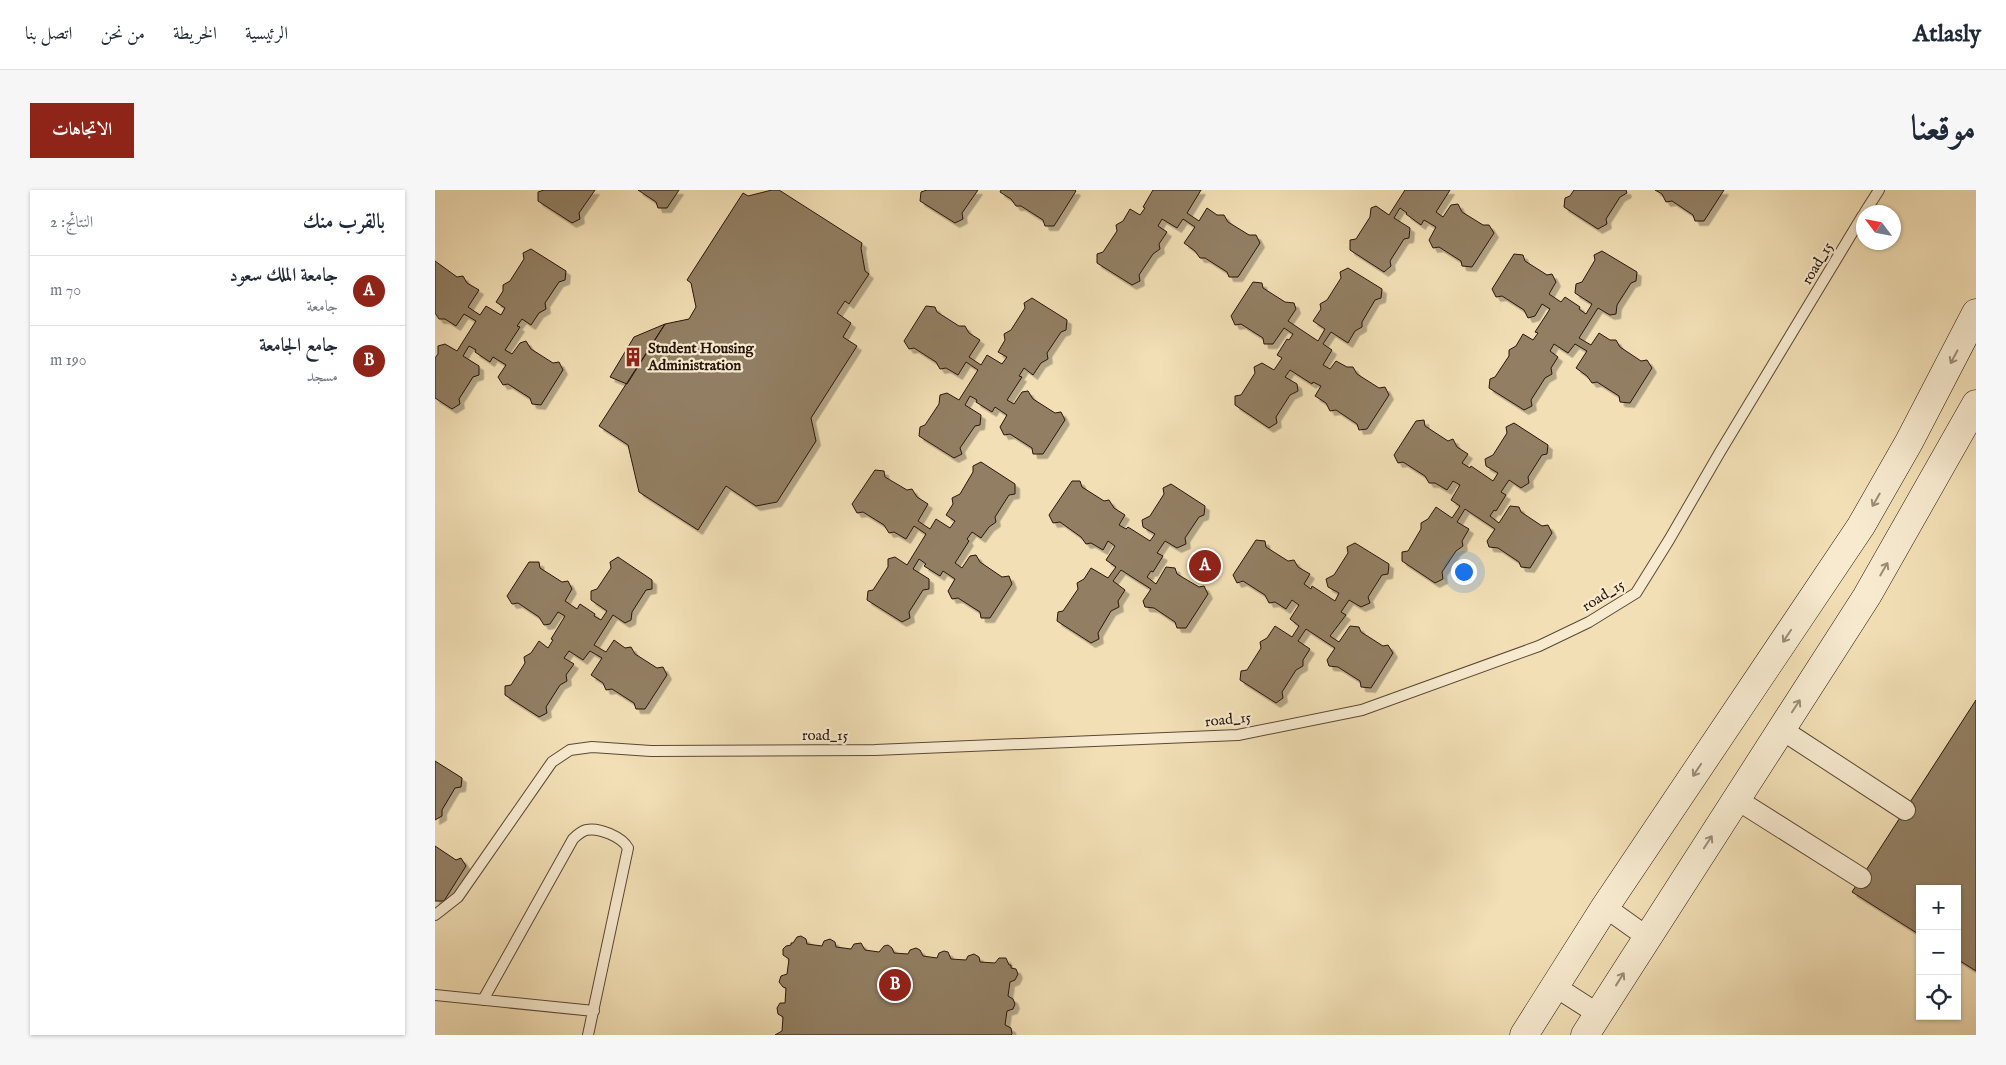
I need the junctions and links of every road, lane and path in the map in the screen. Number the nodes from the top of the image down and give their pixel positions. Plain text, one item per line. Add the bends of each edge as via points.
1 (1879, 190) edge
2 (1870, 205) edge
3 (1856, 227) edge
4 (1976, 313) edge
5 (1976, 404) edge
6 (1781, 729) junction
7 (1736, 799) junction
8 (1905, 810) dead end
9 (1861, 878) dead end
10 (1605, 907) junction
11 (435, 916) edge
12 (1647, 937) junction
13 (1556, 986) junction
14 (435, 995) edge
15 (483, 1000) junction
16 (594, 1011) junction
17 (1592, 1024) edge
18 (588, 1035) edge
19 (1524, 1035) edge

1 - 2 lane, road_15
3 - 11 lane, road_15 via 1636,593 1589,622 1539,646 1363,710 1238,735 875,750 651,751 592,747 570,750 552,762 458,897
4 -> 10 street via 1861,526
6 -> 5 street via 1867,596
6 - 7 street
6 - 8 street
7 - 9 street
12 -> 7 street
10 - 12 street
10 - 13 street
17 -> 12 street
13 - 17 street
13 - 19 street
14 - 15 lane
15 - 16 lane
15 - 16 lane via 573,839 588,829 616,836 628,848
16 - 18 lane

